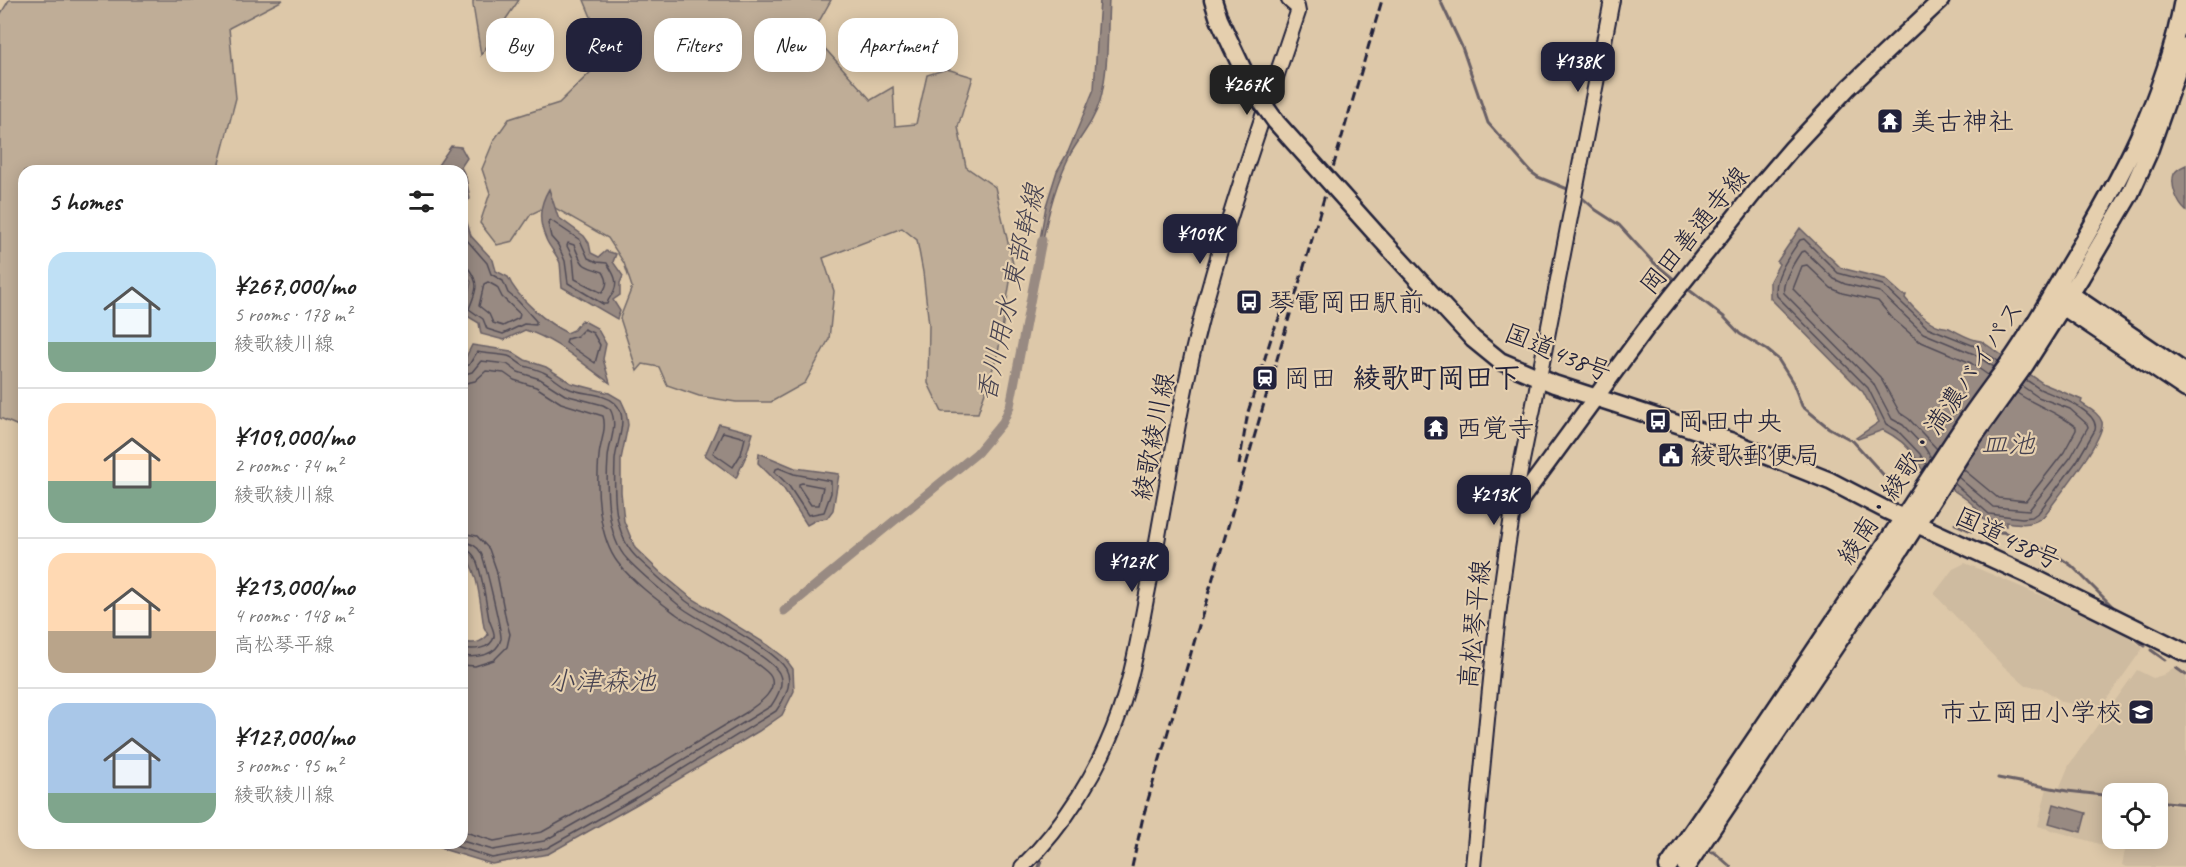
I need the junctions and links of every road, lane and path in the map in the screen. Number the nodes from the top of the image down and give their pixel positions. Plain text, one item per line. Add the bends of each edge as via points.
1 (1213, 0) edge
2 (1289, 0) edge
3 (1612, 0) edge
4 (1941, 0) edge
5 (2183, 0) edge
6 (2186, 46) edge
7 (2060, 296) junction
8 (2186, 373) edge
9 (1537, 378) junction
10 (2186, 388) edge
11 (1597, 396) junction
12 (1511, 513) junction
13 (1910, 521) junction
14 (2186, 653) edge
15 (1022, 867) edge
16 (1473, 867) edge
17 (1668, 867) edge
18 (1686, 867) edge

1 - 9 highway, 国道438号, bridge via 1247,79 1276,122 1484,350
2 - 15 main road, 綾歌綾川線 via 1298,12 1204,308 1140,632 1118,716 1068,814
3 - 9 main road, 高松琴平線
4 - 11 main road, 岡田善通寺線 via 1792,148 1738,211
5 - 7 highway, 綾南・綾歌・満濃バイパス via 2166,69 2135,146
6 - 7 highway, 綾南・綾歌・満濃バイパス via 2148,154 2120,212
7 - 8 highway
7 - 10 highway
7 - 13 highway, 綾南・綾歌・満濃バイパス
9 - 11 highway, 国道438号
9 - 12 main road, 高松琴平線
11 - 12 main road, 岡田善通寺線
11 - 13 highway, 国道438号 via 1763,453
12 - 16 main road, 高松琴平線
13 - 14 highway, 国道438号
13 - 17 highway, 綾南・綾歌・満濃バイパス
13 - 18 highway, 綾南・綾歌・満濃バイパス

